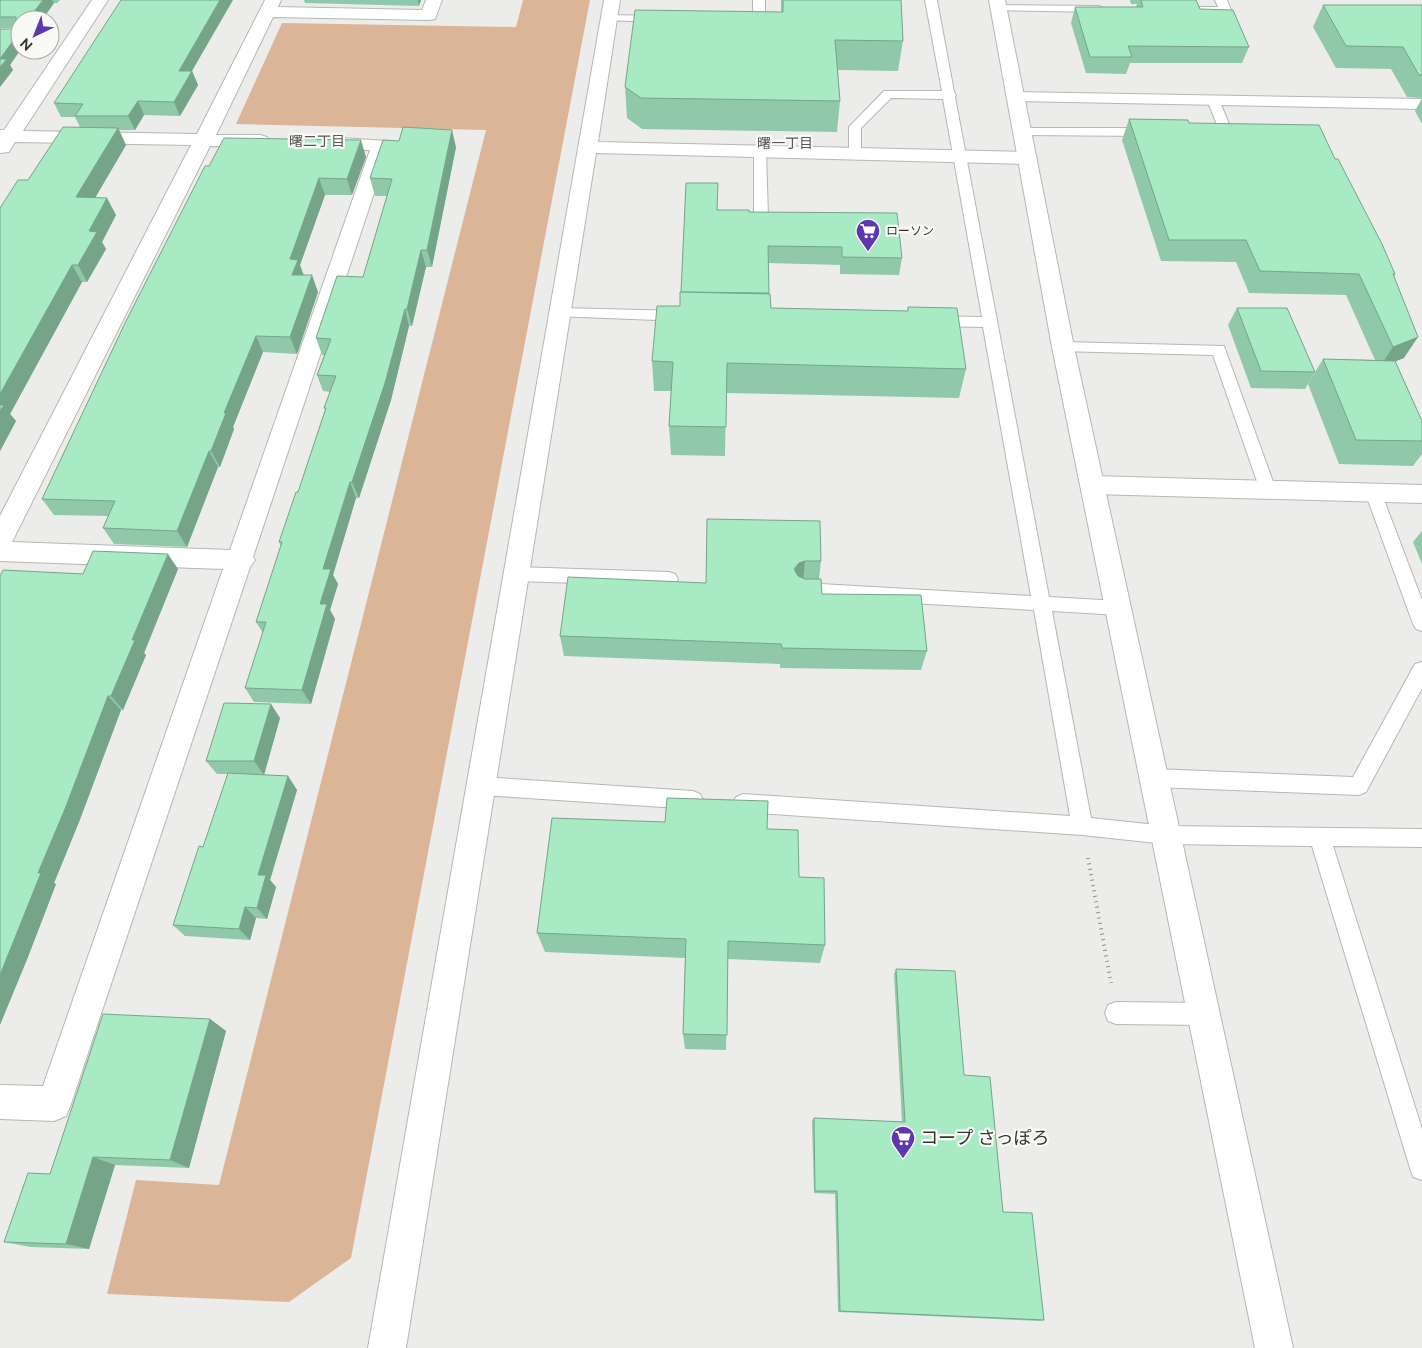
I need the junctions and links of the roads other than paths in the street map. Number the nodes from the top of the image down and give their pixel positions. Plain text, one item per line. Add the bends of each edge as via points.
1 (100, 0) edge
2 (434, 0) edge
3 (760, 0) edge
4 (931, 0) edge
5 (1221, 0) edge
6 (998, 4) edge
7 (270, 6) edge
8 (610, 9) edge
9 (1109, 9) edge
10 (1186, 10) edge
11 (674, 19) edge
12 (731, 20) edge
13 (950, 95) junction
14 (1016, 97) junction
15 (1213, 100) junction
16 (1422, 104) edge
17 (1196, 131) edge
18 (1022, 132) junction
19 (1167, 132) edge
20 (204, 139) junction
21 (4, 141) edge
22 (273, 142) edge
23 (303, 143) edge
24 (587, 147) junction
25 (760, 151) junction
26 (855, 153) junction
27 (960, 156) junction
28 (1027, 158) junction
29 (761, 217) edge
30 (560, 313) junction
31 (697, 316) edge
32 (922, 321) edge
33 (991, 322) junction
34 (1063, 347) junction
35 (1093, 485) junction
36 (1268, 490) junction
37 (1373, 492) junction
38 (1422, 494) edge
39 (0, 540) edge
40 (0, 552) edge
41 (242, 560) junction
42 (517, 574) junction
43 (669, 579) edge
44 (803, 590) edge
45 (1042, 604) junction
46 (1119, 608) junction
47 (1422, 624) edge
48 (1422, 670) edge
49 (1154, 778) junction
50 (482, 786) junction
51 (1082, 826) junction
52 (1166, 835) junction
53 (1320, 837) junction
54 (1422, 838) edge
55 (1116, 1013) road end
56 (1204, 1014) junction
57 (0, 1102) edge
58 (1422, 1168) edge
59 (387, 1348) edge
60 (1274, 1348) edge

1 - 21 street via 67,35
2 - 7 street via 429,15
3 - 12 lane via 760,20
4 - 13 lane
5 - 10 lane via 1225,10
6 - 9 lane
6 - 14 street
7 - 20 street
8 - 11 lane
8 - 24 street
13 - 26 lane via 888,94 855,128
13 - 27 lane
14 - 15 street
14 - 18 street
15 - 16 street
15 - 17 lane via 1226,131
18 - 19 lane
18 - 28 street
20 - 21 street
20 - 22 street
20 - 39 street
23 - 41 street via 381,145
24 - 25 street
24 - 30 street
25 - 26 street
25 - 29 lane
26 - 27 street
27 - 28 street
27 - 33 lane
28 - 34 street
30 - 31 lane
30 - 42 street
32 - 33 lane
33 - 45 lane
34 - 35 street
34 - 36 lane via 1219,350
35 - 36 street
35 - 46 street
36 - 37 street
37 - 38 street
37 - 47 lane
40 - 41 street
41 - 57 street via 54,1104
42 - 43 lane
42 - 50 street
44 - 45 lane
45 - 46 lane
45 - 51 lane
46 - 49 street
48 - 49 lane via 1360,786
49 - 52 street
50 - 51 lane
50 - 59 street
51 - 52 lane
52 - 53 lane
52 - 56 street
53 - 54 lane
53 - 58 lane
55 - 56 lane
56 - 60 street

